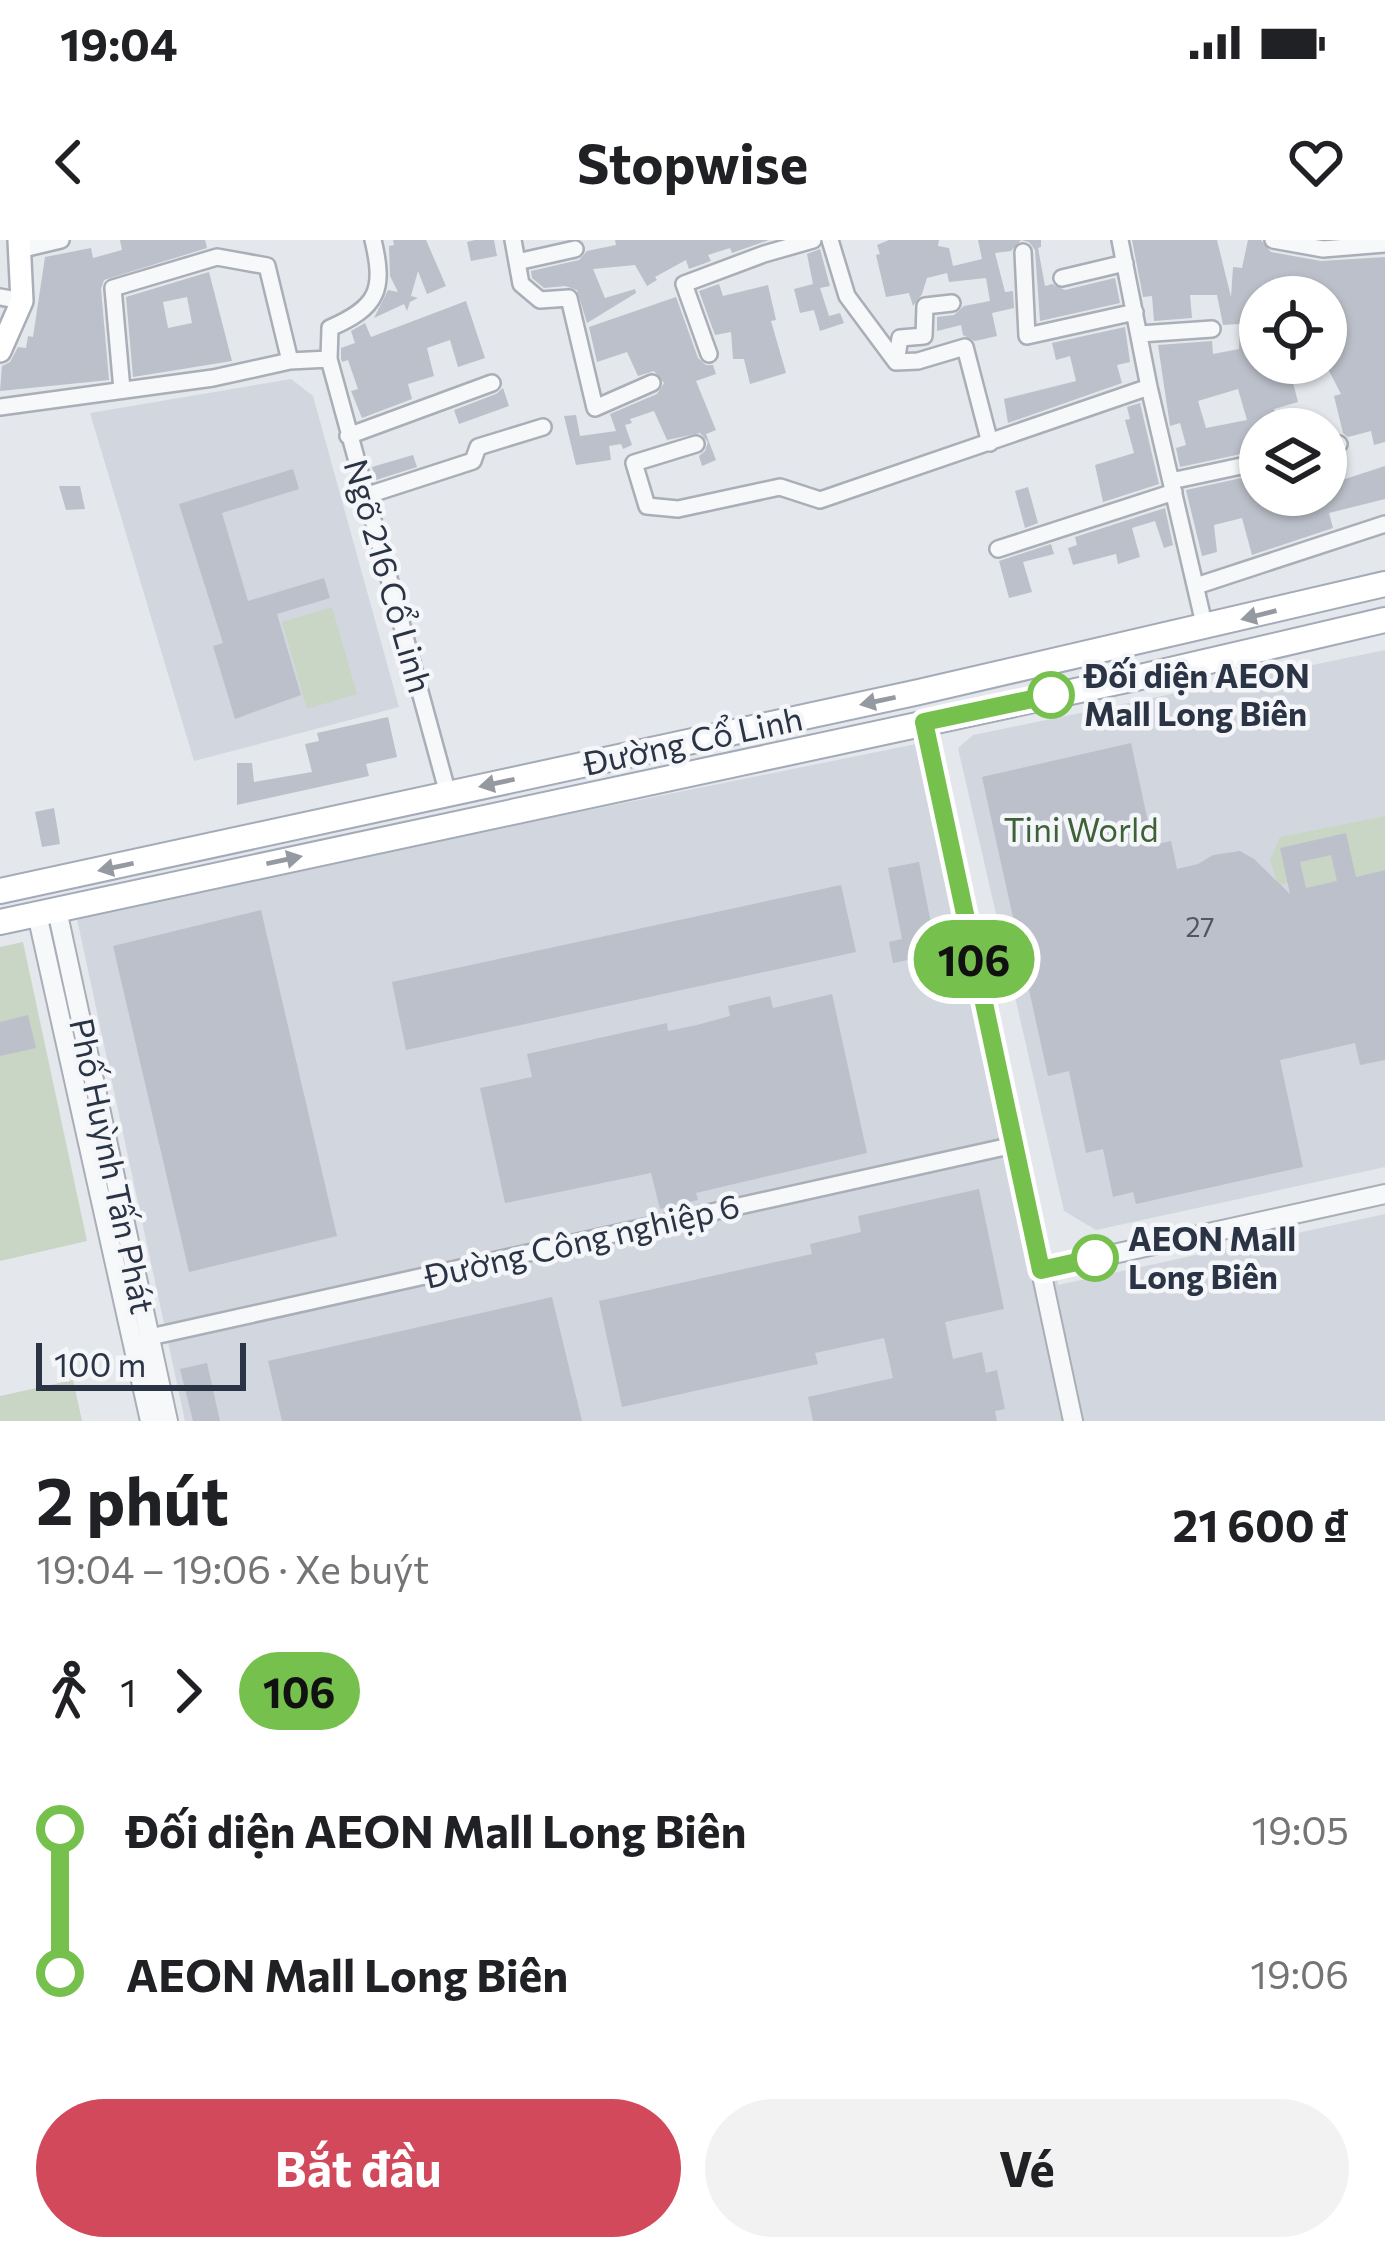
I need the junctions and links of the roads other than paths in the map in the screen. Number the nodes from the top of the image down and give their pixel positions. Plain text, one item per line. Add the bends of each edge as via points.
1 (61, 240) edge
2 (373, 240) edge
3 (513, 240) edge
4 (813, 240) edge
5 (830, 240) edge
6 (1120, 240) edge
7 (1273, 240) edge
8 (1306, 243) edge
9 (1385, 244) edge
10 (19, 245) edge
11 (575, 249) dead end
12 (1023, 251) dead end
13 (518, 262) junction
14 (1125, 262) junction
15 (1062, 278) dead end
16 (11, 299) edge
17 (952, 304) dead end
18 (1136, 312) junction
19 (1212, 328) dead end
20 (1139, 334) junction
21 (0, 350) edge
22 (710, 354) dead end
23 (329, 358) junction
24 (290, 361) junction
25 (896, 362) junction
26 (492, 383) dead end
27 (652, 383) dead end
28 (1149, 387) junction
29 (122, 390) junction
30 (0, 407) edge
31 (542, 427) dead end
32 (349, 436) junction
33 (990, 443) junction
34 (696, 444) dead end
35 (1239, 468) edge
36 (1172, 487) junction
37 (365, 496) junction
38 (1385, 524) edge
39 (998, 549) dead end
40 (1196, 586) junction
41 (1381, 586) edge
42 (1382, 620) edge
43 (1205, 628) junction
44 (924, 722) junction
45 (448, 794) junction
46 (0, 891) edge
47 (47, 912) junction
48 (0, 922) edge
49 (1014, 1145) junction
50 (1385, 1194) edge
51 (1041, 1270) junction
52 (141, 1339) junction
53 (150, 1421) edge
54 (168, 1421) edge
55 (1073, 1421) edge

1 - 10 street
2 - 23 street via 382,274 374,297 359,315 330,328
3 - 13 street
4 - 22 street via 684,284
5 - 25 street via 847,296
6 - 14 street
7 - 8 street
8 - 9 street
10 - 16 main road
11 - 13 street
12 - 18 street via 1027,336
13 - 27 street via 521,284 540,300 569,298 595,408
14 - 15 street
14 - 18 street
16 - 21 main road
17 - 25 street via 925,306 924,337 900,338
18 - 20 street
19 - 20 street
20 - 28 street
23 - 24 street
23 - 32 street, Ngõ 216 Cổ Linh
24 - 29 street
24 - 29 street via 267,266 217,257 113,288
25 - 33 street via 965,347
26 - 32 street
28 - 33 street
28 - 36 street
29 - 30 street
31 - 37 street via 478,447 473,461
32 - 37 street, Ngõ 216 Cổ Linh
33 - 34 street via 820,500 780,487 677,509 647,506 634,463
35 - 36 street
36 - 39 street
36 - 40 street
37 - 45 street, Ngõ 216 Cổ Linh
38 - 40 street
40 - 43 street
41 -> 43 main road, Đường Cổ Linh
42 - 44 main road, Đường Cổ Linh
43 -> 45 main road, Đường Cổ Linh
47 -> 44 main road, Đường Cổ Linh
44 - 49 street
45 -> 46 main road, Đường Cổ Linh
47 - 48 main road, Đường Cổ Linh
47 - 52 street, Phố Huỳnh Tấn Phát
49 - 51 street
49 - 52 street, Đường Công nghiệp 6
50 - 51 street
51 - 55 street
52 - 53 street, Phố Huỳnh Tấn Phát
52 - 54 street, Phố Huỳnh Tấn Phát

